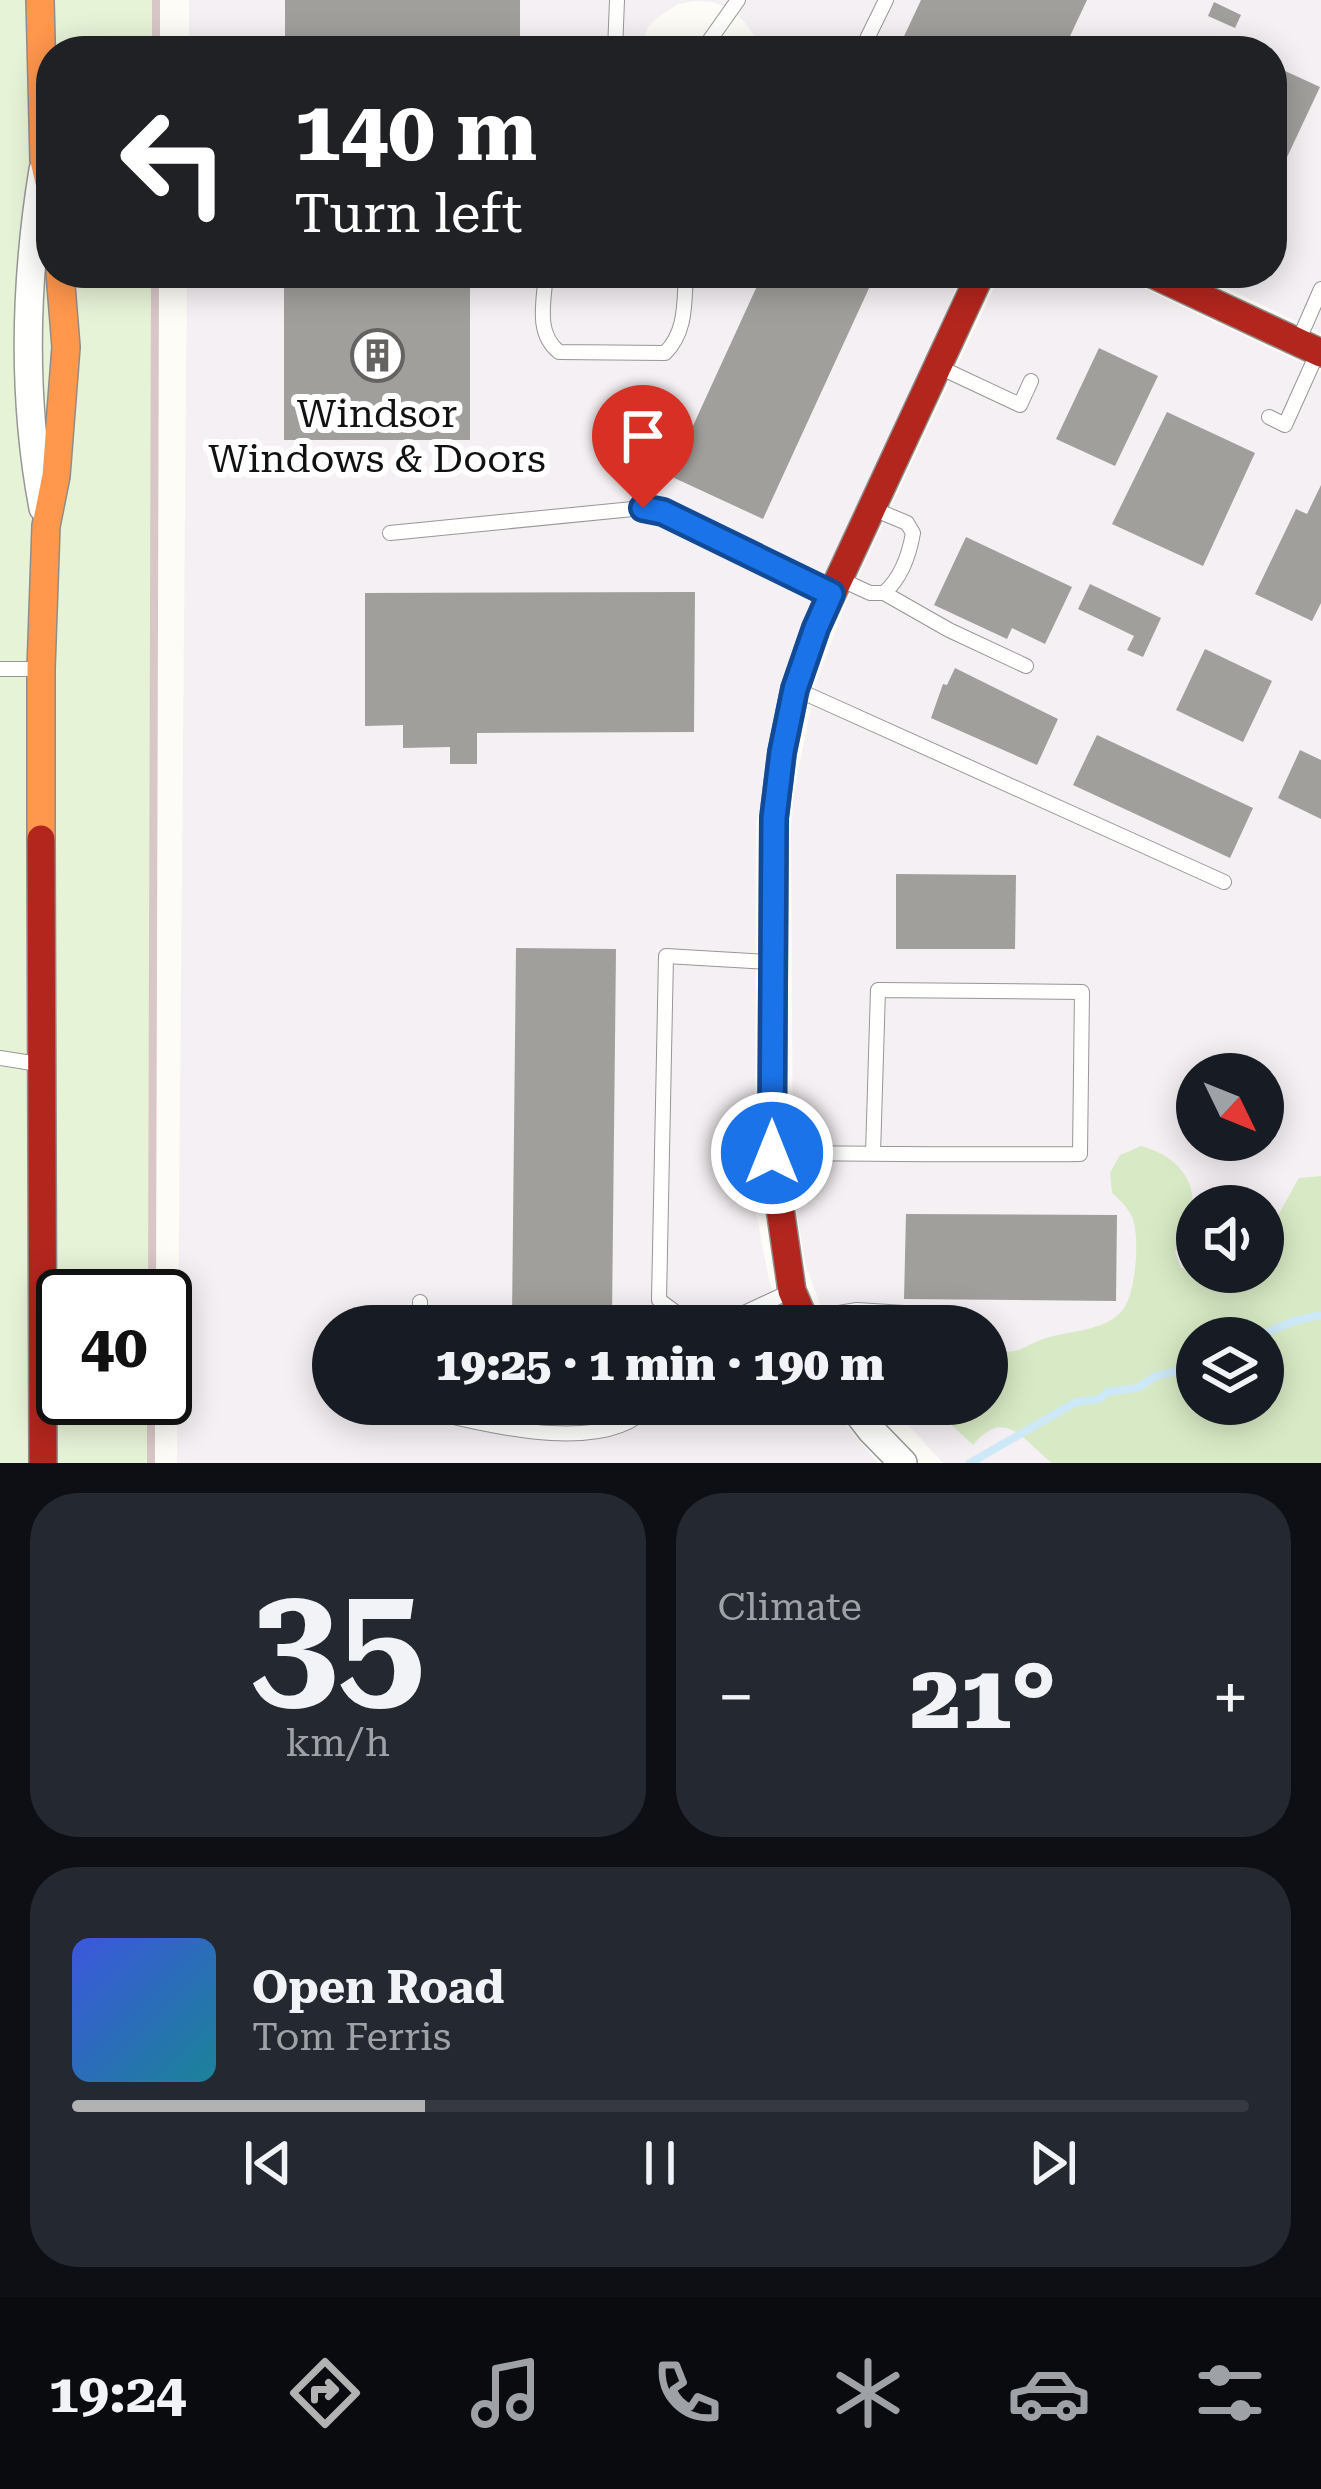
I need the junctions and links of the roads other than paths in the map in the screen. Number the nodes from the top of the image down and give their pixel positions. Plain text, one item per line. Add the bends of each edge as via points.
1 (40, 0) edge
2 (616, 0) edge
3 (738, 0) edge
4 (886, 0) edge
5 (41, 36) edge
6 (615, 36) edge
7 (713, 36) edge
8 (868, 36) edge
9 (36, 212) edge
10 (61, 288) edge
11 (545, 288) edge
12 (685, 288) edge
13 (974, 288) edge
14 (1182, 288) edge
15 (1321, 289) edge
16 (1312, 349) edge
17 (937, 366) junction
18 (1031, 381) dead end
19 (1269, 417) dead end
20 (871, 508) junction
21 (46, 526) junction
22 (389, 533) dead end
23 (835, 586) junction
24 (884, 592) junction
25 (1026, 666) dead end
26 (0, 669) edge
27 (41, 670) junction
28 (795, 689) junction
29 (1225, 882) dead end
30 (773, 962) junction
31 (0, 1058) edge
32 (43, 1065) junction
33 (772, 1153) junction
34 (873, 1154) junction
35 (792, 1291) junction
36 (419, 1302) dead end
37 (419, 1305) edge
38 (666, 1305) edge
39 (762, 1305) edge
40 (798, 1305) edge
41 (485, 1425) edge
42 (617, 1425) edge
43 (867, 1425) edge
44 (43, 1463) edge
45 (903, 1463) edge

1 - 5 street
2 - 6 lane
3 - 7 lane
4 - 8 lane
9 - 21 street via 26,348
10 - 21 street via 66,347
11 - 12 lane via 543,332 559,352 665,353 682,328
13 - 17 street
14 - 16 street
15 - 16 lane
16 - 19 lane via 1285,424
17 - 18 lane via 1020,405
17 - 20 street
20 - 23 street
20 - 24 lane via 913,533 904,565
21 - 27 street
22 - 23 lane via 643,508
23 - 24 lane
23 - 28 street
24 - 25 lane
26 - 27 lane
27 - 32 street
28 - 29 lane
28 - 30 street via 774,818
30 - 33 street
30 - 38 lane via 666,956 659,1300
31 - 32 lane
32 - 44 street
33 - 34 lane
33 - 35 street
34 - 34 lane via 1080,1154 1082,992 878,990
35 - 39 lane
35 - 40 street
36 - 37 lane
41 - 42 lane via 592,1434
43 - 45 street

